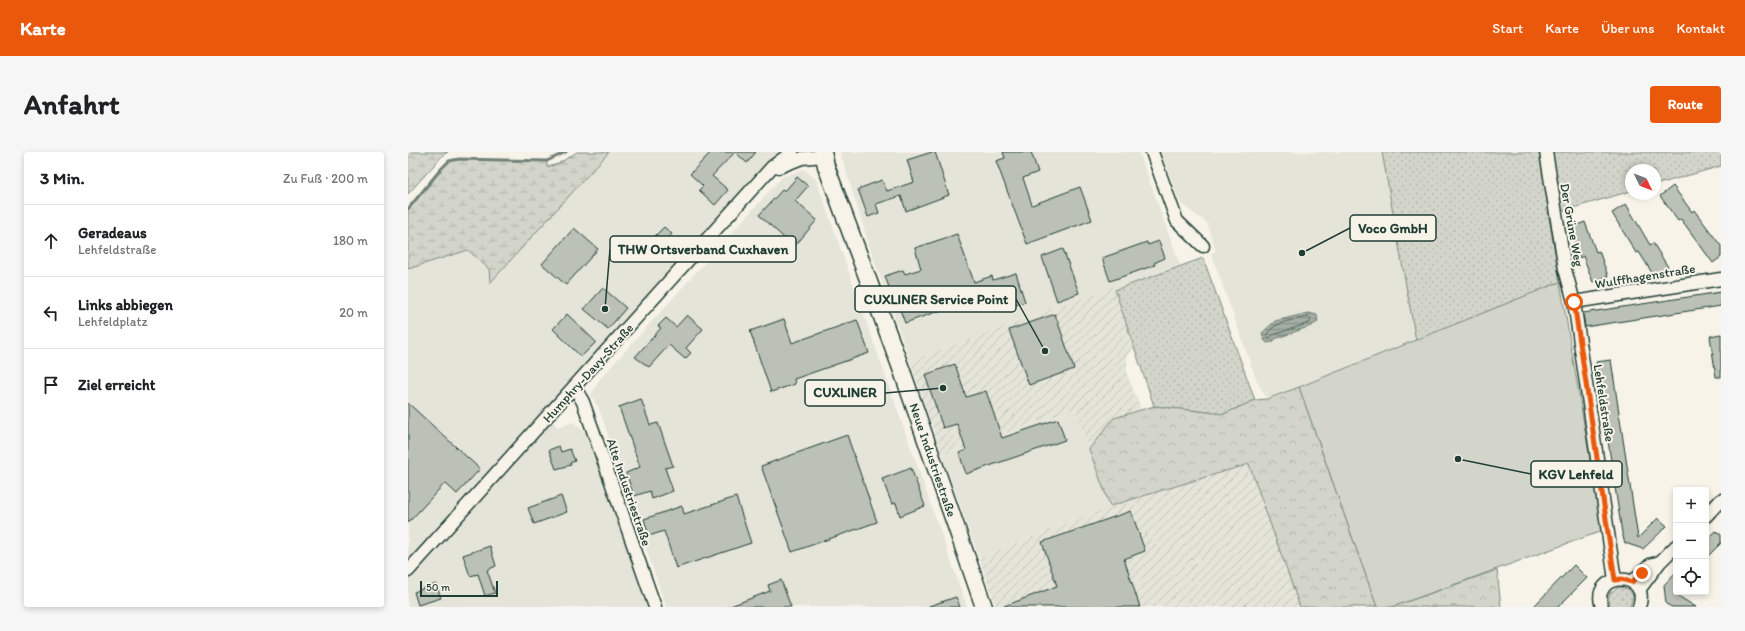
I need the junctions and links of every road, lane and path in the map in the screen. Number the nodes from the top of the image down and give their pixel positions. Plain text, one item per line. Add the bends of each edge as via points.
1 (792, 152) edge
2 (1152, 152) edge
3 (1546, 152) edge
4 (823, 154) edge
5 (767, 174) junction
6 (1203, 246) dead end
7 (1721, 279) edge
8 (1574, 302) junction
9 (575, 388) junction
10 (1721, 500) edge
11 (1709, 513) edge
12 (1673, 549) edge
13 (408, 571) edge
14 (1615, 580) junction
15 (1636, 586) junction
16 (655, 607) edge
17 (984, 607) edge
18 (1602, 607) edge
19 (1640, 607) edge

1 - 5 street, Humphry-Davy-Straße via 779,160
2 - 6 street via 1178,220
3 - 8 street, Der Grüne Weg
4 - 5 street, Humphry-Davy-Straße via 789,162
4 - 17 street, Neue Industriestraße
5 - 9 street, Humphry-Davy-Straße
7 - 8 street, Wulffhagenstraße
8 - 14 street, Lehfeldstraße
9 - 13 street, Humphry-Davy-Straße
9 - 16 street, Alte Industriestraße via 583,402
10 - 11 street
12 - 15 street via 1656,570
14 - 15 street via 1621,579
14 - 18 street via 1608,583 1601,595
15 - 19 street

